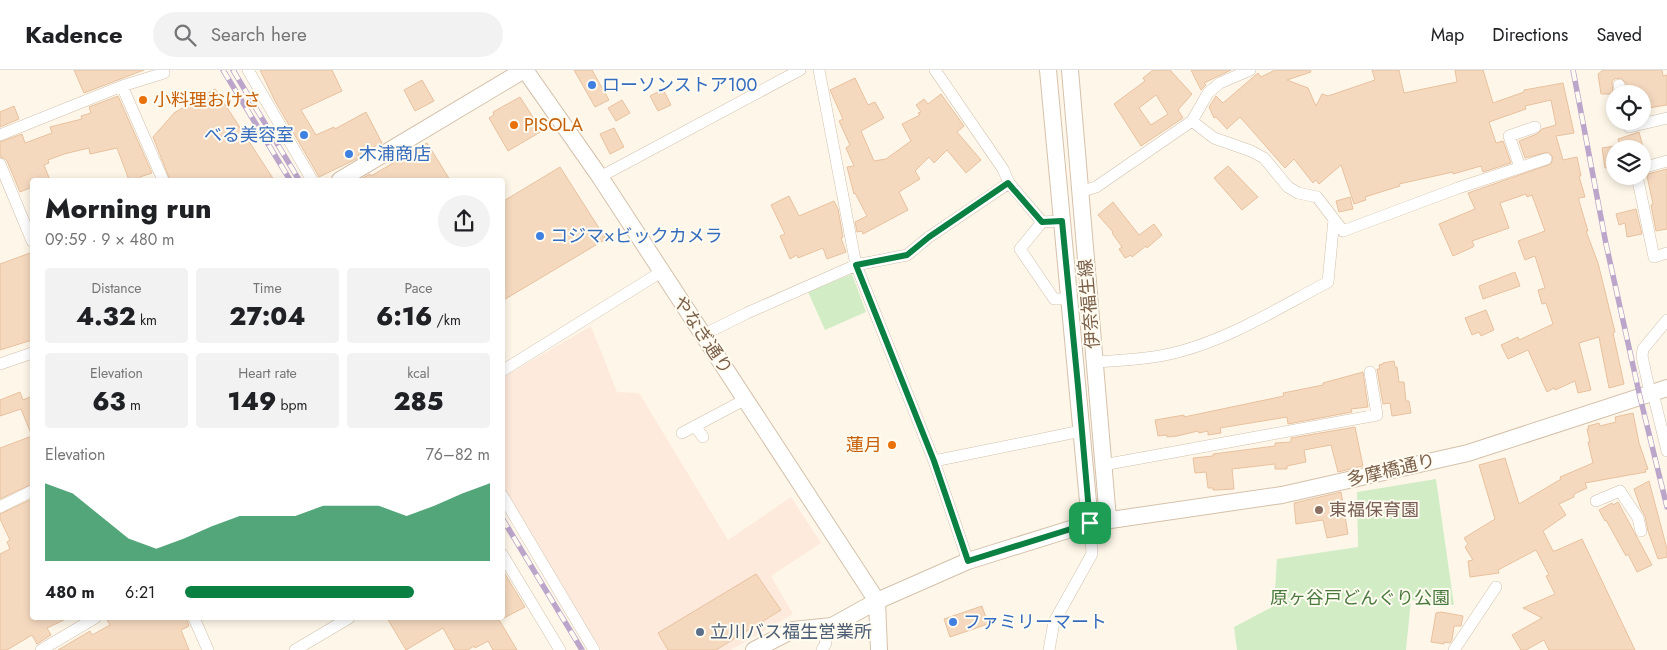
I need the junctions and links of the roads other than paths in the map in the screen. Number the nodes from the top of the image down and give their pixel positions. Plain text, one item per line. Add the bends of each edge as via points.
1 (248, 70) edge
2 (524, 70) edge
3 (800, 70) edge
4 (819, 70) edge
5 (935, 70) edge
6 (1048, 70) edge
7 (1070, 70) edge
8 (1250, 70) edge
9 (163, 71) edge
10 (122, 86) junction
11 (1667, 118) edge
12 (1192, 121) junction
13 (1651, 122) edge
14 (1534, 126) dead end
15 (0, 135) edge
16 (1546, 159) dead end
17 (1667, 161) edge
18 (0, 164) edge
19 (1651, 165) edge
20 (1520, 168) junction
21 (600, 177) junction
22 (161, 178) edge
23 (311, 178) edge
24 (343, 178) edge
25 (1008, 183) junction
26 (1639, 185) edge
27 (1080, 192) junction
28 (1334, 218) junction
29 (1062, 221) junction
30 (1042, 222) junction
31 (30, 232) edge
32 (1667, 253) edge
33 (856, 265) junction
34 (661, 272) junction
35 (1068, 299) junction
36 (1667, 320) edge
37 (703, 335) junction
38 (30, 354) edge
39 (1095, 362) junction
40 (0, 364) edge
41 (505, 369) edge
42 (1370, 372) dead end
43 (1657, 392) edge
44 (746, 399) junction
45 (695, 426) junction
46 (1081, 431) junction
47 (682, 433) dead end
48 (703, 437) dead end
49 (1667, 452) edge
50 (934, 461) junction
51 (1103, 465) junction
52 (30, 493) edge
53 (505, 500) edge
54 (1596, 501) dead end
55 (0, 507) edge
56 (1108, 519) junction
57 (1090, 523) junction
58 (1641, 531) dead end
59 (505, 559) edge
60 (968, 561) junction
61 (1496, 587) dead end
62 (877, 601) junction
63 (92, 620) edge
64 (195, 620) edge
65 (347, 620) edge
66 (821, 627) junction
67 (555, 648) edge
68 (41, 650) edge
69 (208, 650) edge
70 (295, 650) edge
71 (594, 650) edge
72 (754, 650) edge
73 (822, 650) edge
74 (879, 650) edge
75 (1048, 650) edge
76 (1454, 650) edge

1 - 23 street
2 - 21 street, やなぎ通り
2 - 24 street
3 - 21 street
4 - 33 street
5 - 25 street via 1004,169
6 - 29 street, 伊奈福生線
7 - 27 street, 伊奈福生線
8 - 12 street via 1220,83 1208,93
9 - 10 street
10 - 15 street
10 - 22 street
11 - 13 street
12 - 27 street via 1096,187
12 - 28 street via 1214,138 1264,158 1288,187 1318,198
14 - 20 street via 1509,136
16 - 20 street
17 - 19 street
18 - 31 street
20 - 28 street via 1343,231
21 - 34 street, やなぎ通り
25 - 30 street
25 - 33 street via 907,255
26 - 32 street via 1654,257
27 - 39 street, 伊奈福生線
28 - 39 street via 1328,282 1233,332 1180,351
29 - 30 street
29 - 35 street, 伊奈福生線
30 - 35 street via 1020,249 1054,299
33 - 37 street
33 - 50 street
34 - 37 street, やなぎ通り
34 - 41 street
35 - 46 street, 伊奈福生線
36 - 43 street via 1643,349 1642,356
37 - 44 street, やなぎ通り
38 - 40 street
39 - 51 street, 伊奈福生線
42 - 51 street via 1377,415
43 - 49 street
43 - 56 street, 多摩橋通り via 1468,453 1361,478 1282,495
44 - 45 street
44 - 62 street, やなぎ通り
45 - 47 street
45 - 48 street
46 - 50 street
46 - 57 street, 伊奈福生線
50 - 60 street
51 - 56 street, 伊奈福生線
52 - 55 street
53 - 71 street
54 - 58 street via 1620,492 1638,518
56 - 57 street
57 - 60 street
57 - 75 street via 1092,554 1054,622
59 - 67 street
60 - 62 street
61 - 76 street
62 - 66 street via 832,626
62 - 74 street
63 - 68 street
64 - 69 street
65 - 70 street
66 - 72 street via 793,630
66 - 73 street via 826,644

